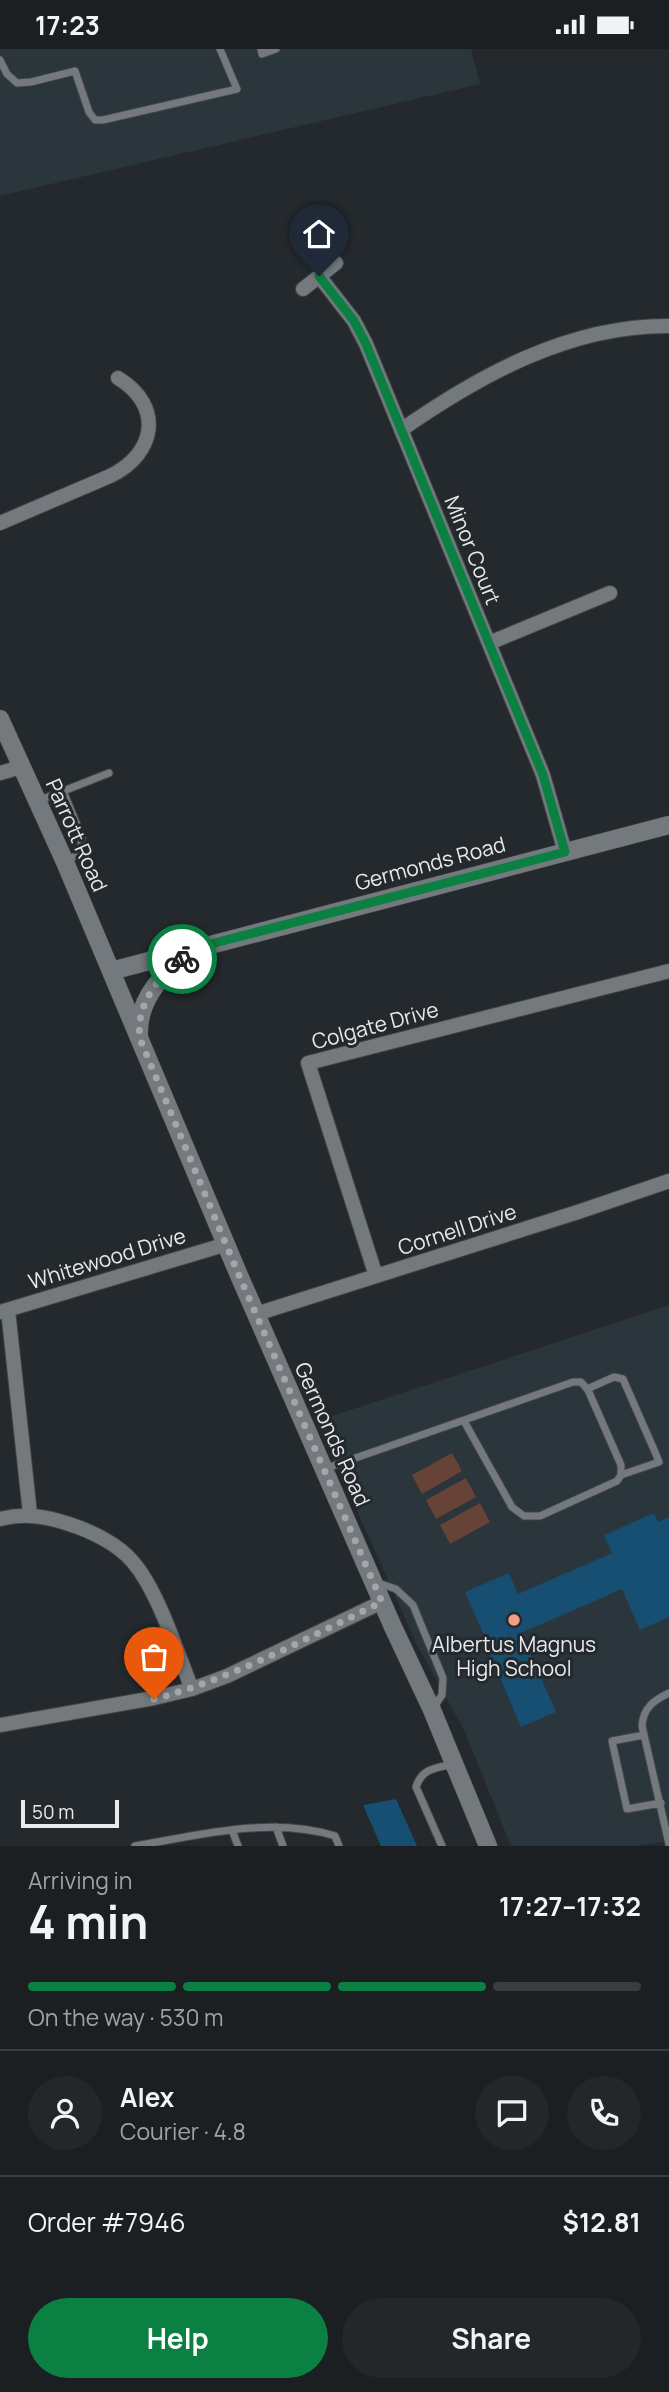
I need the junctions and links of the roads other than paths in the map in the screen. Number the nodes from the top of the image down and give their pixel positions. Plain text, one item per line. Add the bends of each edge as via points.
1 (220, 49) edge
2 (261, 49) edge
3 (276, 49) edge
4 (0, 60) edge
5 (335, 263) dead end
6 (319, 276) junction
7 (303, 289) dead end
8 (669, 326) edge
9 (118, 378) dead end
10 (401, 430) junction
11 (0, 523) edge
12 (610, 593) dead end
13 (489, 643) junction
14 (0, 719) edge
15 (21, 767) junction
16 (0, 773) edge
17 (109, 773) dead end
18 (63, 791) junction
19 (37, 801) junction
20 (669, 825) edge
21 (565, 852) junction
22 (65, 862) junction
23 (203, 946) junction
24 (111, 971) junction
25 (669, 971) edge
26 (140, 1039) junction
27 (669, 1181) edge
28 (227, 1244) junction
29 (376, 1276) junction
30 (4, 1311) edge
31 (256, 1314) junction
32 (587, 1389) junction
33 (464, 1421) junction
34 (324, 1469) junction
35 (621, 1475) junction
36 (30, 1514) junction
37 (0, 1519) edge
38 (373, 1581) junction
39 (382, 1602) junction
40 (192, 1689) junction
41 (669, 1693) edge
42 (432, 1710) junction
43 (0, 1725) edge
44 (645, 1735) junction
45 (455, 1764) junction
46 (661, 1803) junction
47 (276, 1827) junction
48 (232, 1830) junction
49 (161, 1844) edge
50 (669, 1844) edge
51 (135, 1846) edge
52 (238, 1846) edge
53 (283, 1846) edge
54 (339, 1846) edge
55 (442, 1846) edge
56 (488, 1846) edge

1 - 4 lane via 237,89 103,120 95,120 89,112 75,71 17,83
2 - 3 lane via 262,54
5 - 6 street
6 - 7 street
6 - 10 street, Minor Court via 359,328
8 - 10 street via 625,327 559,345 477,380
9 - 11 street via 136,390 148,411 147,436 136,458 110,476
10 - 13 street, Minor Court
12 - 13 street
13 - 21 street, Minor Court via 543,775
14 - 15 street, Parrott Road
15 - 16 street
15 - 19 street, Parrott Road
17 - 18 lane
18 - 19 lane
18 - 22 lane via 82,837 80,853
19 - 22 street, Parrott Road
20 - 21 street, Germonds Road
21 - 23 street, Germonds Road
22 - 24 street, Parrott Road
23 - 24 street, Germonds Road
23 - 26 street, Germonds Road via 173,966 155,986 141,1015
24 - 26 street, Germonds Road
25 - 29 street, Colgate Drive via 308,1063
26 - 28 street, Germonds Road
27 - 29 street, Cornell Drive
28 - 30 street, Whitewood Drive
28 - 31 street, Germonds Road
29 - 31 street, Cornell Drive
30 - 36 street
31 - 34 street, Germonds Road
32 - 33 lane via 581,1382 573,1382
32 - 35 lane via 621,1465
32 - 35 lane via 614,1377 623,1379 659,1462
33 - 34 lane
33 - 35 lane via 512,1507 524,1516 540,1515 617,1481
34 - 38 street, Germonds Road
36 - 37 street
36 - 40 street via 80,1527 132,1560 150,1587
38 - 39 street, Germonds Road
38 - 42 lane via 396,1589 413,1605 443,1678 442,1695
39 - 40 street
39 - 42 street, Germonds Road
40 - 43 street
41 - 44 lane via 647,1709 642,1720
42 - 45 street, Germonds Road
44 - 46 lane
44 - 46 lane via 612,1741 627,1809
45 - 55 lane via 427,1770 415,1787
45 - 56 street, Germonds Road
46 - 50 lane
47 - 48 lane
47 - 53 lane
47 - 54 lane via 314,1829 335,1836
48 - 49 lane
48 - 52 lane
49 - 51 lane

